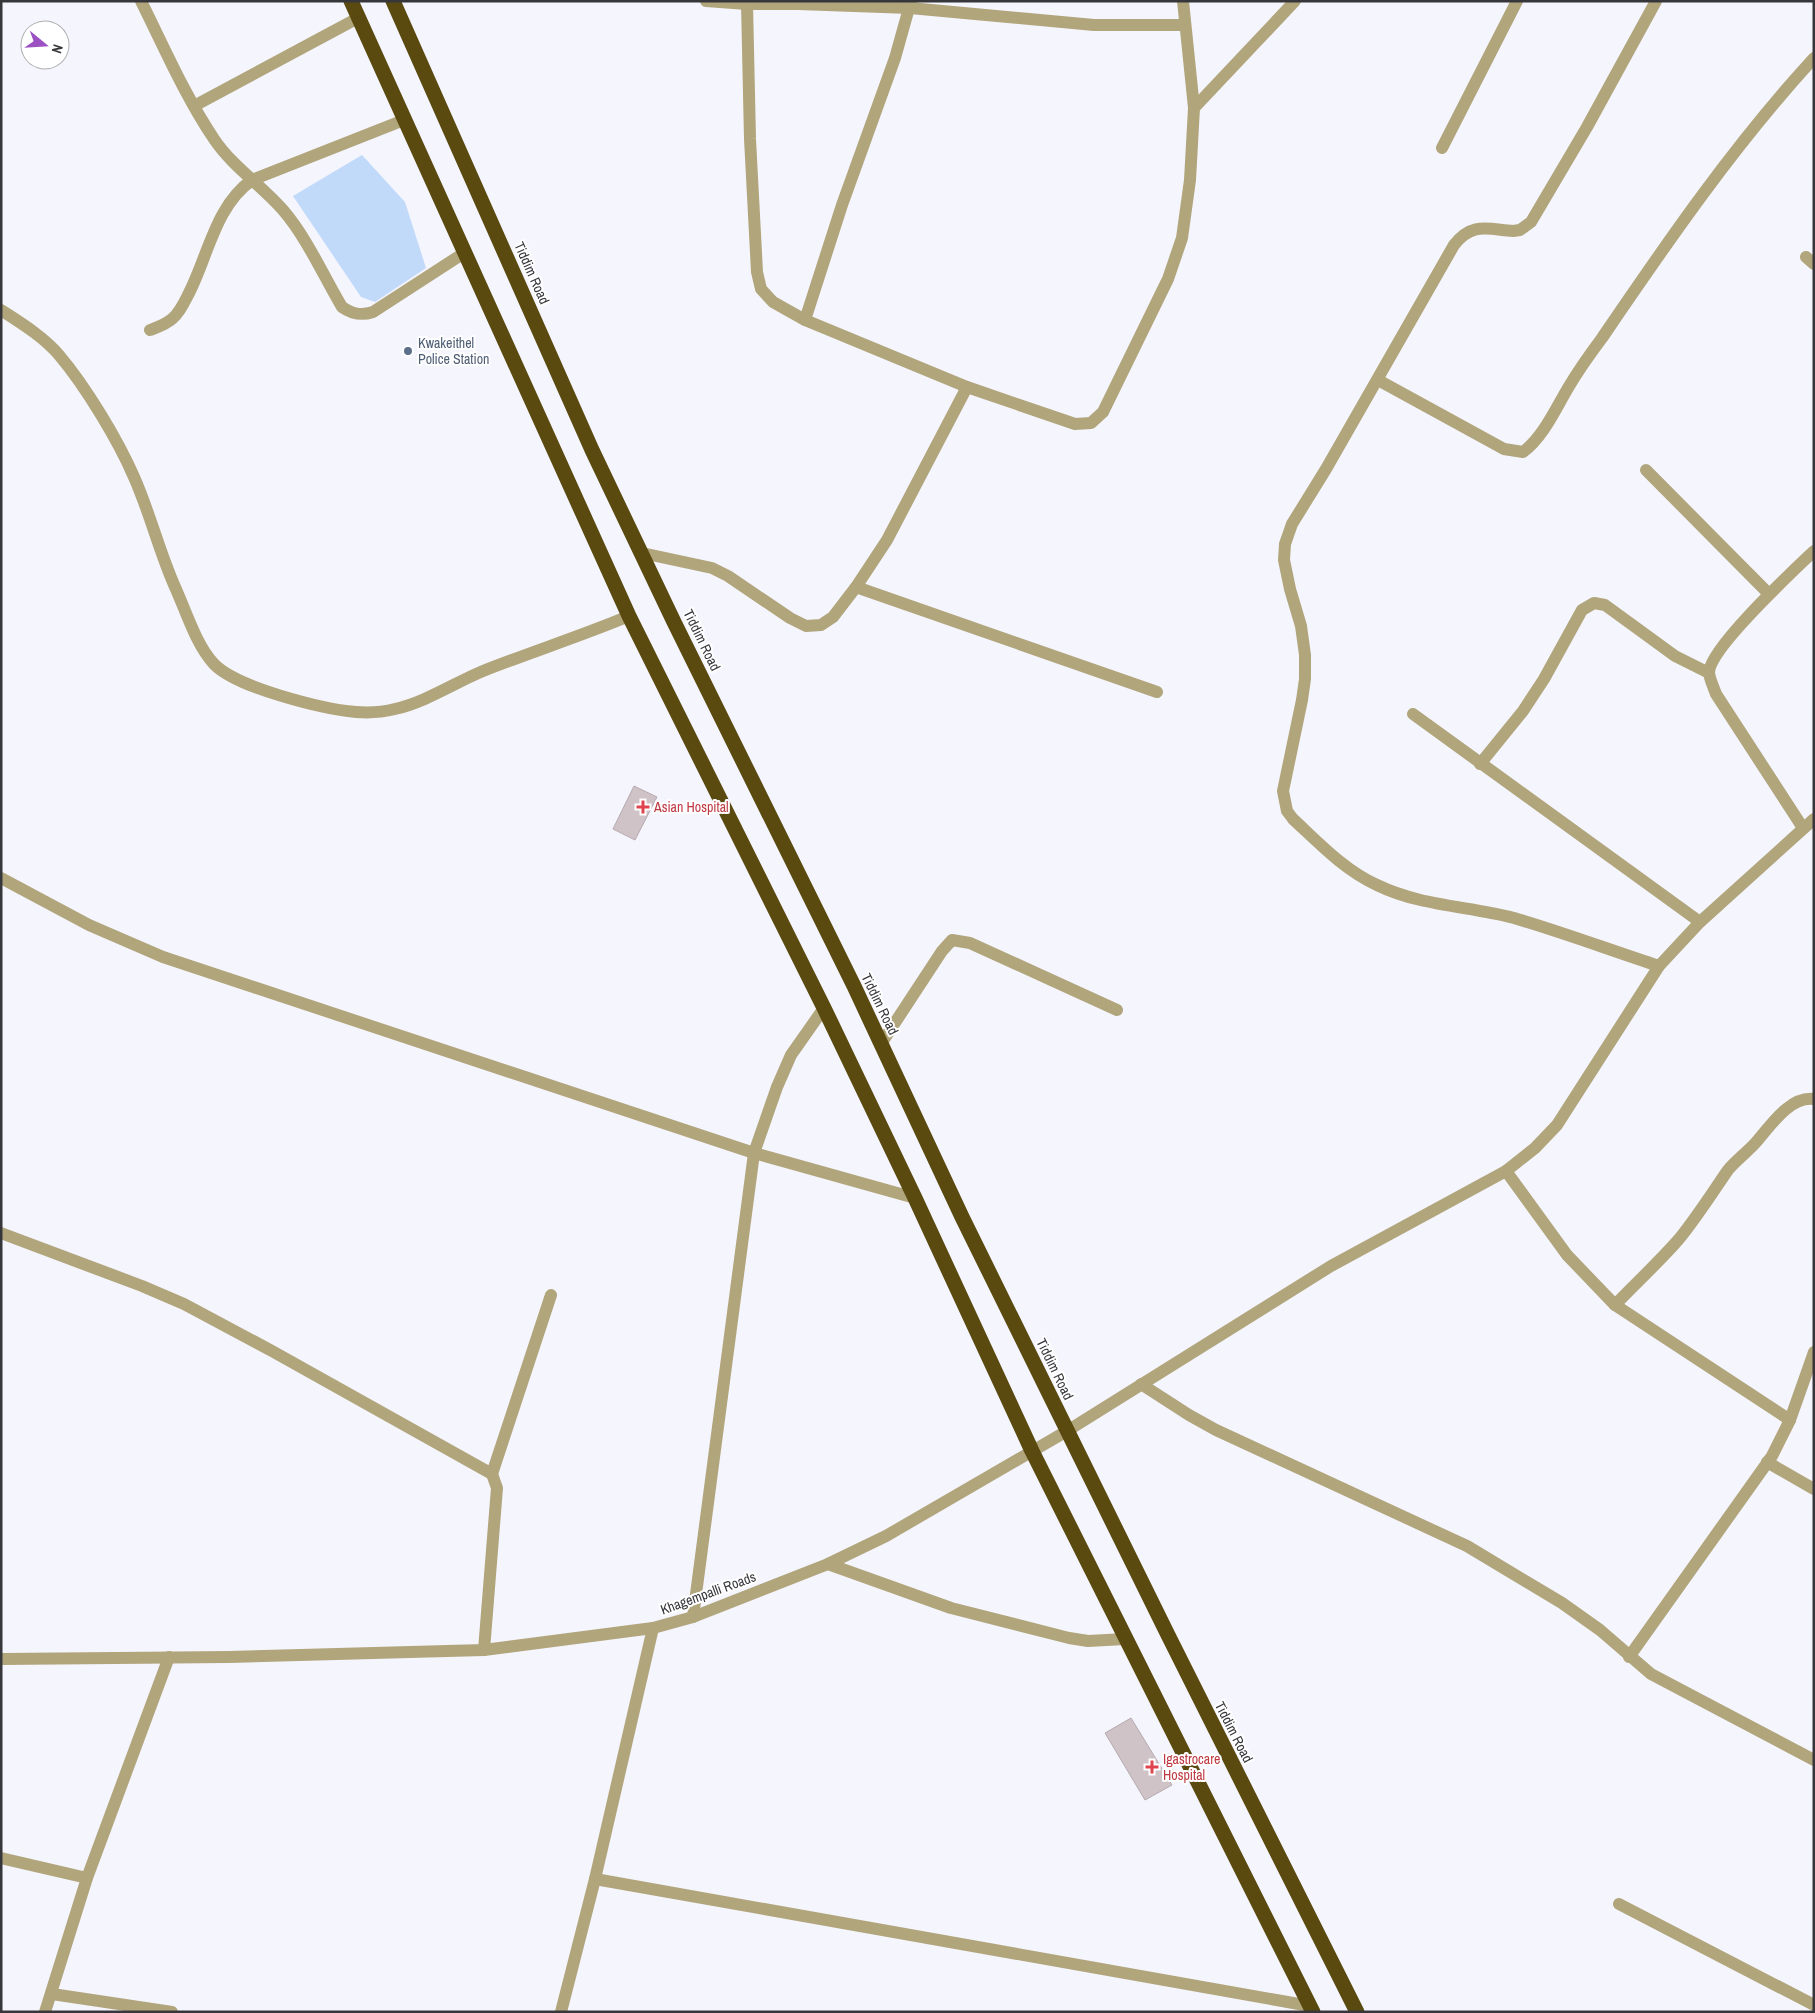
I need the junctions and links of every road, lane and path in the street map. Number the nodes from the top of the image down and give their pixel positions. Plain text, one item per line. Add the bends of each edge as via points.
1 (140, 1) edge
2 (351, 1) edge
3 (393, 1) edge
4 (706, 1) edge
5 (1183, 1) edge
6 (1295, 1) edge
7 (1517, 1) edge
8 (1656, 1) edge
9 (747, 4) junction
10 (910, 4) edge
11 (358, 18) junction
12 (1185, 25) junction
13 (1814, 58) edge
14 (194, 106) junction
15 (1194, 108) junction
16 (404, 120) junction
17 (1442, 148) dead end
18 (252, 180) junction
19 (464, 253) junction
20 (1, 310) edge
21 (805, 320) junction
22 (150, 330) dead end
23 (1378, 380) junction
24 (967, 387) junction
25 (1646, 470) dead end
26 (1814, 551) edge
27 (642, 553) junction
28 (856, 587) junction
29 (1769, 594) junction
30 (629, 616) junction
31 (1709, 673) junction
32 (1157, 692) dead end
33 (1413, 714) dead end
34 (1480, 764) junction
35 (1814, 819) edge
36 (1803, 828) junction
37 (1, 878) edge
38 (1700, 922) junction
39 (1659, 966) junction
40 (824, 1008) junction
41 (1117, 1010) dead end
42 (881, 1044) junction
43 (1814, 1099) edge
44 (754, 1153) junction
45 (1506, 1171) junction
46 (915, 1198) junction
47 (1, 1233) edge
48 (551, 1295) dead end
49 (1615, 1305) junction
50 (1814, 1352) edge
51 (1141, 1384) junction
52 (1790, 1420) junction
53 (1067, 1431) junction
54 (1032, 1451) junction
55 (1767, 1462) junction
56 (492, 1474) junction
57 (1814, 1489) edge
58 (828, 1564) junction
59 (693, 1617) junction
60 (653, 1628) junction
61 (1125, 1638) junction
62 (484, 1650) junction
63 (1629, 1656) junction
64 (169, 1657) junction
65 (1, 1658) edge
66 (1814, 1760) edge
67 (1, 1858) edge
68 (88, 1878) junction
69 (595, 1879) junction
70 (1620, 1904) dead end
71 (52, 1994) junction
72 (1814, 2005) edge
73 (1311, 2009) edge
74 (45, 2012) edge
75 (172, 2012) edge
76 (561, 2012) edge
77 (1357, 2012) edge

1 - 14 street
2 - 11 highway
3 - 27 highway, Tiddim Road via 592,450
4 - 9 street
5 - 12 street
6 - 15 street
7 - 17 street
8 - 23 street via 1530,222 1520,230 1474,229 1462,234
9 - 10 street
9 - 21 street via 757,272 761,289 773,302
10 - 12 street via 1094,25
10 - 21 street via 895,58
11 - 14 street
11 - 16 highway
12 - 15 street
13 - 23 street via 1772,104 1679,226 1577,373 1532,446 1523,452 1504,449
14 - 18 street via 215,140
15 - 24 street via 1190,180 1182,238 1168,279 1103,412 1091,424 1075,424
16 - 18 street
16 - 19 highway
18 - 19 street via 283,210 342,307 349,312 373,312
18 - 22 street via 242,186 226,208 181,309 174,318
19 - 30 highway
20 - 30 street via 58,354 84,389 134,477 167,568 203,650 214,664 248,685 356,712 396,709
21 - 24 street
23 - 39 street via 1292,524 1286,544 1284,560 1305,655 1302,700 1283,791 1287,811 1337,859 1377,885 1398,894 1513,918
24 - 28 street via 887,540
25 - 29 street
26 - 29 street
27 - 28 street via 712,568 806,626 821,625 833,617
27 - 42 highway, Tiddim Road
28 - 32 street
29 - 31 street via 1716,654
30 - 40 highway
31 - 34 street via 1675,656 1605,605 1594,604 1582,610 1523,711
31 - 36 street via 1716,694
33 - 34 street
34 - 38 street
35 - 36 street, Khagempalli Roads
36 - 38 street, Khagempalli Roads
37 - 44 street via 89,925 163,957
38 - 39 street, Khagempalli Roads
39 - 45 street, Khagempalli Roads via 1557,1124 1535,1148
40 - 44 street via 791,1055
40 - 46 highway
41 - 42 street via 970,943 952,940
42 - 53 highway, Tiddim Road
43 - 49 street via 1800,1100 1764,1130 1759,1140 1730,1168 1695,1219
44 - 46 street
44 - 59 street
45 - 49 street via 1567,1255
45 - 51 street, Khagempalli Roads via 1331,1266
46 - 54 highway
47 - 56 street via 184,1304
48 - 56 street
49 - 52 street
50 - 52 street
51 - 53 street, Khagempalli Roads
51 - 63 street via 1225,1434 1467,1546 1562,1603
52 - 55 street
53 - 54 street, Khagempalli Roads
53 - 77 highway, Tiddim Road
54 - 58 street, Khagempalli Roads via 886,1536
54 - 61 highway
55 - 57 street
55 - 63 street
56 - 62 street via 497,1488
58 - 59 street, Khagempalli Roads
58 - 61 street via 951,1608 1060,1636 1088,1641
59 - 60 street, Khagempalli Roads
60 - 62 street
60 - 69 street, Khagempalli Roads
61 - 73 highway
62 - 64 street
63 - 66 street via 1651,1674
64 - 65 street
64 - 68 street
67 - 68 street
68 - 71 street
69 - 73 street
69 - 76 street, Khagempalli Roads
70 - 72 street
71 - 74 street
71 - 75 street

